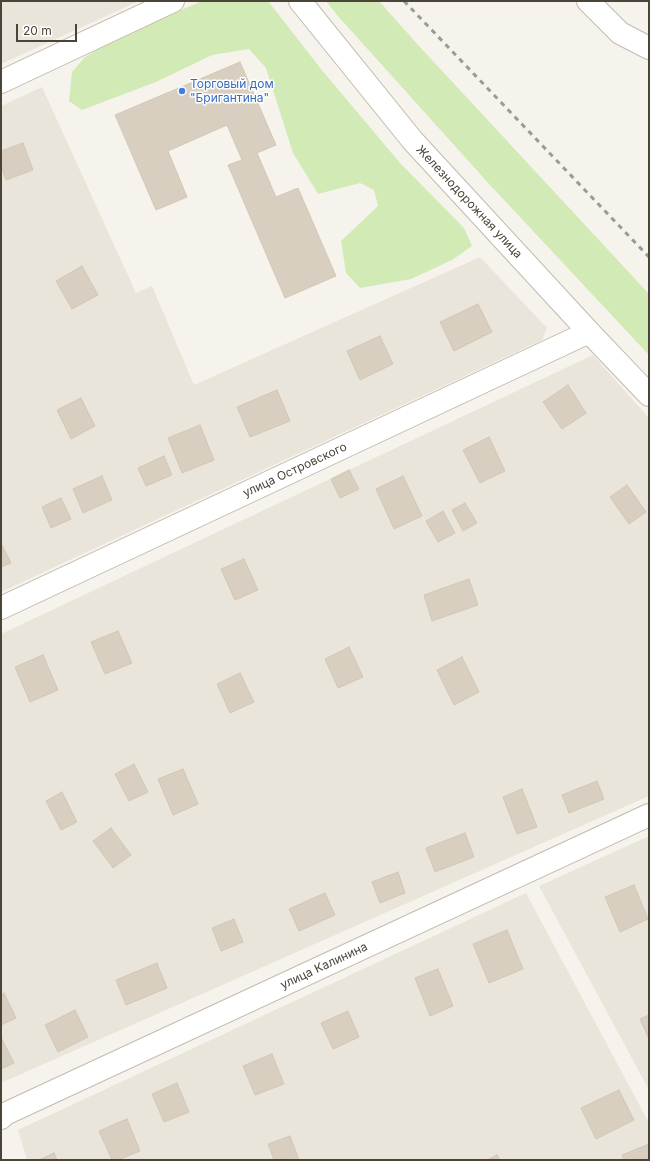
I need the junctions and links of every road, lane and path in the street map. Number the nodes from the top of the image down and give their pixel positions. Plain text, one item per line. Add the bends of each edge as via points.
1 (173, 1) edge
2 (300, 1) edge
3 (588, 1) edge
4 (649, 48) edge
5 (1, 82) edge
6 (589, 332) junction
7 (649, 395) edge
8 (1, 608) edge
9 (649, 815) edge
10 (1, 1118) edge

1 - 5 street
2 - 6 street, Железнодорожная улица via 413,141
3 - 4 street via 620,34
6 - 7 street, Железнодорожная улица
6 - 8 street, улица Островского
9 - 10 street, улица Калинина

